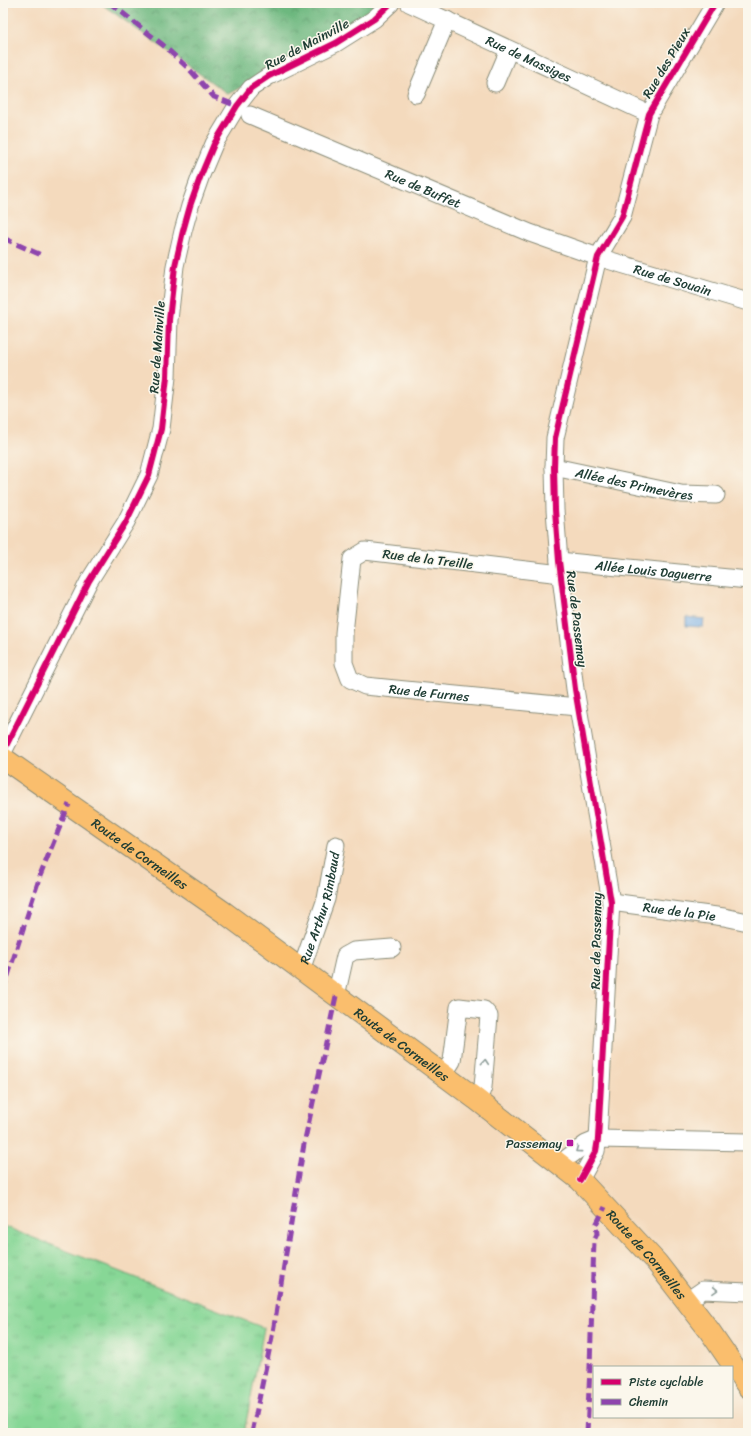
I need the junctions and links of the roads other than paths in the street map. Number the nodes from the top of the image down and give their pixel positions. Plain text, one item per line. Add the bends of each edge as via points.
1 (391, 3) edge
2 (409, 3) edge
3 (715, 3) edge
4 (447, 20) junction
5 (509, 50) junction
6 (495, 83) dead end
7 (416, 94) dead end
8 (649, 114) junction
9 (250, 115) dead end
10 (598, 257) junction
11 (748, 302) edge
12 (554, 467) junction
13 (716, 495) dead end
14 (560, 567) junction
15 (748, 580) edge
16 (347, 613) joint
17 (577, 707) junction
18 (3, 752) edge
19 (3, 758) edge
20 (336, 845) dead end
21 (611, 902) junction
22 (748, 922) edge
23 (392, 948) dead end
24 (301, 970) junction
25 (336, 996) junction
26 (443, 1075) junction
27 (476, 1099) junction
28 (598, 1139) junction
29 (748, 1142) edge
30 (560, 1164) junction
31 (580, 1180) junction
32 (748, 1292) edge
33 (687, 1301) junction
34 (748, 1387) edge

1 - 18 street, Rue de Mainville via 374,19 336,43 269,76 251,88 214,144 200,175 182,231 175,266 169,312 167,377 161,429 149,475 126,522 89,581
2 - 4 street, Rue de Massiges
3 - 8 street, Rue des Pieux
4 - 5 street, Rue de Massiges
4 - 7 street
5 - 6 street
5 - 8 street, Rue de Massiges
8 - 10 street, Rue de Passemay via 622,217
9 - 10 street, Rue de Buffet via 530,233
10 - 11 street, Rue de Souain
10 - 12 street, Rue de Passemay via 558,423
12 - 13 street, Allée des Primevères via 681,494
12 - 14 street, Rue de Passemay
14 - 15 street, Allée Louis Daguerre
14 - 16 street, Rue de la Treille via 365,551 352,559
14 - 17 street, Rue de Passemay
16 - 17 street, Rue de Furnes via 344,663 350,679 365,686
17 - 21 street, Rue de Passemay
19 - 24 main road, Route de Cormeilles via 225,913
20 - 24 street, Rue Arthur Rimbaud via 326,899
21 - 22 street, Rue de la Pie
21 - 28 street, Rue de Passemay
23 - 25 street via 354,951 344,956
24 - 25 main road, Route de Cormeilles
25 - 26 main road, Route de Cormeilles
26 - 27 main road, Route de Cormeilles
27 -> 26 street via 483,1087 489,1016 484,1010 459,1007 452,1061
27 - 30 main road, Route de Cormeilles
28 - 29 street
28 -> 30 street via 586,1144
28 - 31 street, Rue de Passemay via 596,1151
30 - 31 main road, Route de Cormeilles
31 - 33 main road, Route de Cormeilles via 657,1263
33 -> 32 street via 703,1290
33 - 34 main road, Route de Cormeilles

